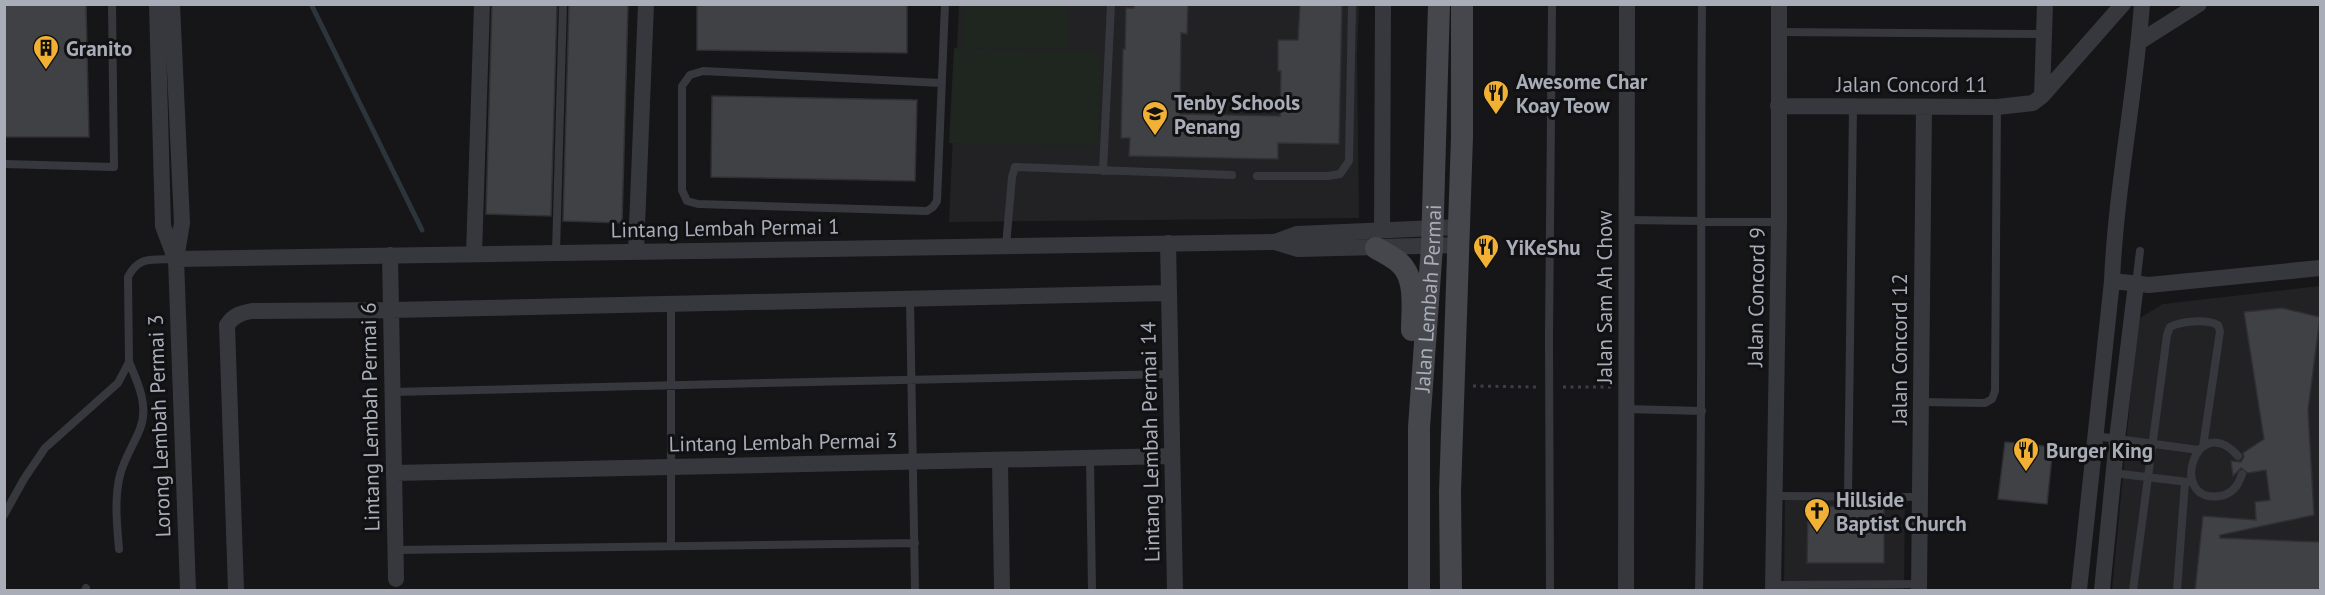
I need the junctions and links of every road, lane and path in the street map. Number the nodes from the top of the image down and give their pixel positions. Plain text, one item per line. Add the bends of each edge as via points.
1 (112, 4) edge
2 (157, 4) edge
3 (172, 4) edge
4 (482, 4) edge
5 (563, 4) edge
6 (646, 4) edge
7 (945, 4) edge
8 (1112, 4) edge
9 (1352, 4) edge
10 (1383, 4) edge
11 (1439, 4) edge
12 (1462, 4) edge
13 (1552, 4) edge
14 (1627, 4) edge
15 (1702, 4) edge
16 (1779, 4) edge
17 (2045, 4) edge
18 (2123, 4) edge
19 (2142, 4) edge
20 (2195, 5) edge
21 (1779, 32) junction
22 (2044, 34) junction
23 (2139, 42) junction
24 (941, 83) junction
25 (2042, 96) junction
26 (1778, 106) junction
27 (1853, 107) junction
28 (1924, 107) junction
29 (1997, 107) junction
30 (4, 164) edge
31 (1103, 171) junction
32 (1232, 175) dead end
33 (1257, 176) dead end
34 (1627, 220) junction
35 (1700, 221) junction
36 (1779, 222) junction
37 (1459, 236) junction
38 (1432, 237) junction
39 (1379, 239) junction
40 (1168, 243) junction
41 (1006, 246) junction
42 (636, 251) junction
43 (2140, 251) dead end
44 (556, 252) junction
45 (474, 254) junction
46 (390, 255) junction
47 (176, 259) junction
48 (2320, 268) edge
49 (2112, 281) junction
50 (2136, 284) junction
51 (1169, 293) junction
52 (910, 299) junction
53 (671, 304) junction
54 (391, 310) junction
55 (129, 362) junction
56 (1171, 374) junction
57 (911, 378) junction
58 (672, 387) junction
59 (392, 392) junction
60 (1922, 402) junction
61 (1626, 409) junction
62 (1702, 411) junction
63 (1419, 427) junction
64 (2095, 436) junction
65 (2117, 439) junction
66 (2151, 444) junction
67 (2201, 448) junction
68 (1172, 456) junction
69 (2238, 456) dead end
70 (1090, 458) junction
71 (1000, 460) junction
72 (913, 462) junction
73 (670, 467) junction
74 (2113, 472) junction
75 (394, 473) junction
76 (2242, 474) dead end
77 (2148, 476) junction
78 (2189, 483) junction
79 (1775, 496) junction
80 (1848, 497) junction
81 (1920, 497) junction
82 (4, 514) edge
83 (915, 543) junction
84 (671, 546) junction
85 (119, 549) dead end
86 (395, 550) junction
87 (396, 579) dead end
88 (1919, 587) edge
89 (1773, 588) edge
90 (188, 591) edge
91 (236, 591) edge
92 (915, 591) edge
93 (1002, 591) edge
94 (1092, 591) edge
95 (1175, 591) edge
96 (1419, 591) edge
97 (1451, 591) edge
98 (1550, 591) edge
99 (1626, 591) edge
100 (1699, 591) edge
101 (2079, 591) edge
102 (2102, 591) edge
103 (2133, 591) edge
104 (2177, 591) edge

1 - 30 lane via 114,167
2 - 47 street via 163,226
3 - 47 street via 182,223
4 - 45 street
5 - 44 lane
6 - 42 street
7 - 24 lane
8 - 31 lane
9 - 33 lane via 1348,161 1340,174 1328,176
10 - 39 street
11 - 38 main road, Jalan Lembah Permai
12 - 37 main road, Jalan Lembah Permai
13 - 98 lane
14 - 34 street, Jalan Sam Ah Chow
15 - 35 lane
16 - 21 street, Jalan Concord 9
17 - 22 street
18 - 25 street
19 - 23 street
20 - 23 street
21 - 22 lane
21 - 26 street, Jalan Concord 9
22 - 25 street
23 - 49 street via 2114,234
24 - 24 lane via 937,201 927,211 698,204 687,201 682,190 682,86 690,75 703,71
25 - 29 street, Jalan Concord 11 via 2033,104
26 - 27 street, Jalan Concord 11
26 - 36 street, Jalan Concord 9
27 - 28 street, Jalan Concord 11
27 - 80 lane
28 - 29 street, Jalan Concord 11
28 - 60 street, Jalan Concord 12
29 - 60 lane via 1995,391 1985,403
31 - 32 lane
31 - 41 lane via 1015,167
34 - 35 lane
34 - 61 street, Jalan Sam Ah Chow
35 - 36 lane
35 - 62 lane
36 - 79 street, Jalan Concord 9
37 - 38 street, Lintang Lembah Permai 1
37 - 97 main road, Jalan Lembah Permai via 1450,492
38 - 39 street, Lintang Lembah Permai 1
38 - 63 main road, Jalan Lembah Permai
39 - 40 street, Lintang Lembah Permai 1 via 1298,249 1275,242
39 - 63 main road via 1409,277
40 - 41 street, Lintang Lembah Permai 1
40 - 51 street, Lintang Lembah Permai 14
41 - 42 street, Lintang Lembah Permai 1
42 - 44 street, Lintang Lembah Permai 1
43 - 50 lane
44 - 45 street, Lintang Lembah Permai 1
45 - 46 street, Lintang Lembah Permai 1
46 - 47 street, Lintang Lembah Permai 1
46 - 54 street, Lintang Lembah Permai 6
47 - 55 lane via 141,261 128,277
47 - 90 street, Lorong Lembah Permai 3
48 - 50 street
49 - 50 street
49 - 64 street
50 - 65 street
51 - 52 street
51 - 56 street, Lintang Lembah Permai 14
52 - 53 street
52 - 57 lane
53 - 54 street
53 - 58 lane
54 - 59 street, Lintang Lembah Permai 6
54 - 91 street via 252,311 232,317 227,324
55 - 82 lane via 118,383 45,448
55 - 85 lane via 144,409 141,426 120,473
56 - 57 lane
56 - 68 street, Lintang Lembah Permai 14
57 - 58 lane
57 - 72 lane
58 - 59 lane
58 - 73 lane
59 - 75 street, Lintang Lembah Permai 6
60 - 81 street, Jalan Concord 12
61 - 62 lane
61 - 99 street, Jalan Sam Ah Chow
62 - 100 lane
63 - 96 main road, Jalan Lembah Permai
64 - 65 lane
64 - 101 street
65 - 66 lane
65 - 74 street
66 - 67 lane
66 - 67 lane via 2170,327 2211,321 2220,331
66 - 77 lane
67 - 69 lane via 2218,443
67 - 78 lane via 2193,457
68 - 70 street, Lintang Lembah Permai 3
68 - 95 street, Lintang Lembah Permai 14
70 - 71 street, Lintang Lembah Permai 3
70 - 94 lane
71 - 72 street, Lintang Lembah Permai 3
71 - 93 street
72 - 73 street, Lintang Lembah Permai 3
72 - 83 lane
73 - 75 street, Lintang Lembah Permai 3
73 - 84 lane
74 - 77 lane
74 - 102 street
75 - 86 street, Lintang Lembah Permai 6
76 - 78 lane via 2226,494 2208,495
77 - 78 lane
77 - 103 lane
78 - 104 lane
79 - 80 lane
79 - 89 street, Jalan Concord 9
80 - 81 lane
81 - 88 street, Jalan Concord 12
83 - 84 lane
83 - 92 lane
84 - 86 lane
86 - 87 street, Lintang Lembah Permai 6
88 - 89 lane

